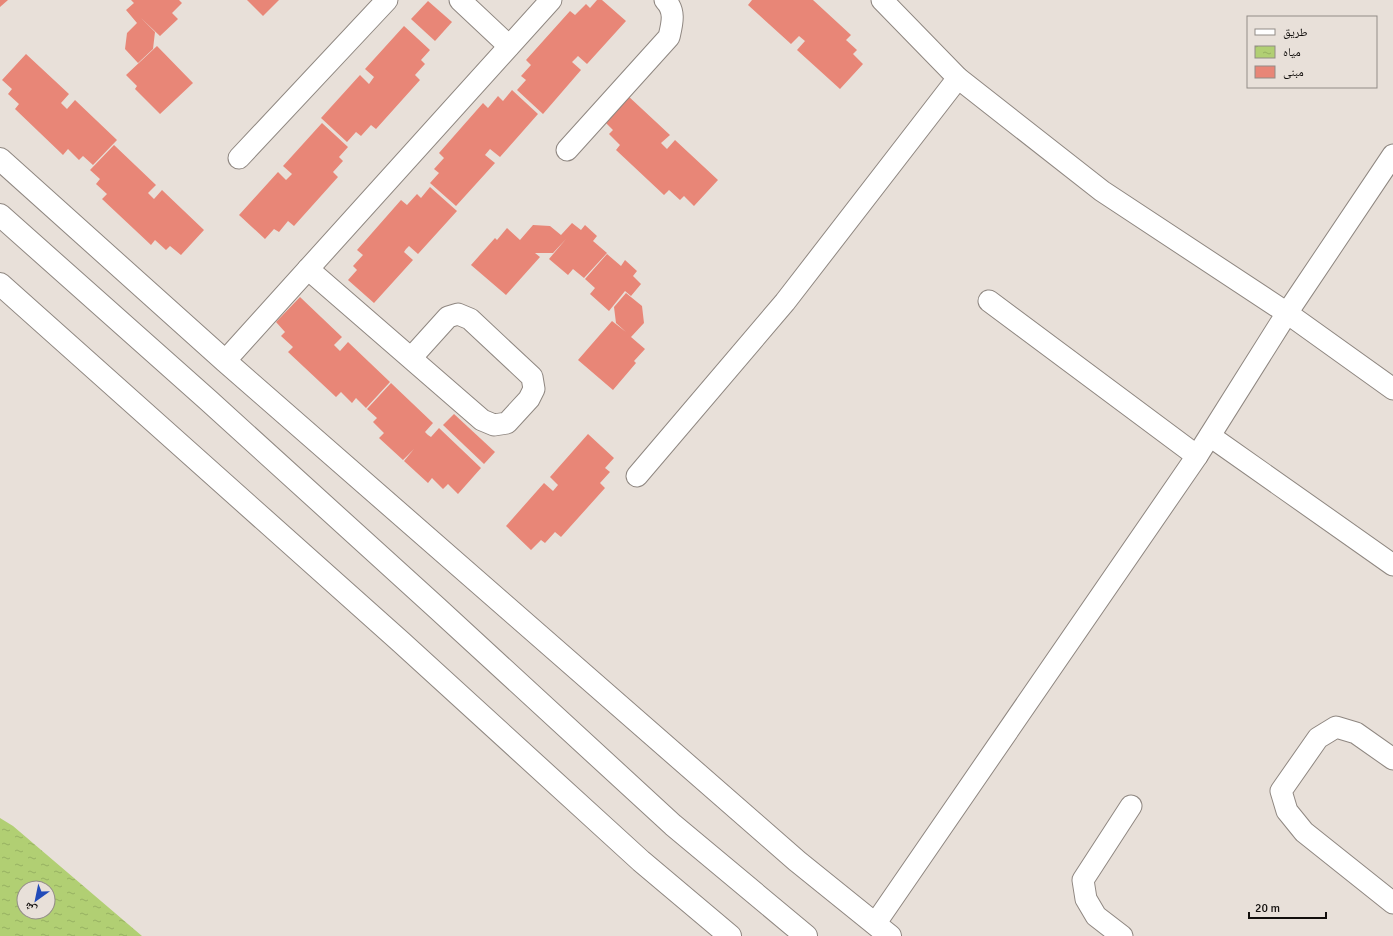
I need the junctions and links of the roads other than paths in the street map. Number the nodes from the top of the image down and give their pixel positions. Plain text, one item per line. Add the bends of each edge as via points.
1 (387, 0) edge
2 (460, 0) edge
3 (551, 0) edge
4 (665, 0) edge
5 (882, 0) edge
6 (509, 46) junction
7 (958, 78) junction
8 (567, 150) dead end
9 (1393, 155) edge
10 (239, 158) dead end
11 (0, 159) edge
12 (0, 215) edge
13 (308, 270) junction
14 (0, 284) edge
15 (990, 301) dead end
16 (1287, 313) junction
17 (411, 358) junction
18 (225, 361) junction
19 (1393, 389) edge
20 (1210, 436) junction
21 (1197, 456) junction
22 (637, 476) dead end
23 (1393, 565) edge
24 (1393, 759) edge
25 (1131, 806) dead end
26 (1393, 903) edge
27 (882, 930) edge
28 (730, 936) edge
29 (806, 936) edge
30 (1122, 936) edge

1 - 10 street
2 - 6 street
3 - 6 street
4 - 8 street via 670,4 674,19 669,37
5 - 7 street
6 - 13 street
7 - 16 street via 1102,190
7 - 22 street via 785,302
9 - 16 street
11 - 18 main road
12 - 29 main road via 437,608 673,825
13 - 17 street
13 - 18 street
14 - 28 main road via 407,647 641,861
15 - 21 street
16 - 19 street
16 - 20 street
17 - 17 street via 482,420 494,425 507,423 529,399 534,388 532,377 470,319 458,314 448,317
18 - 27 main road via 797,861
20 - 21 street
20 - 23 street
21 - 27 street
24 - 26 street via 1356,733 1336,727 1318,738 1281,791 1287,811 1304,832
25 - 30 street via 1083,880 1086,899 1096,916

